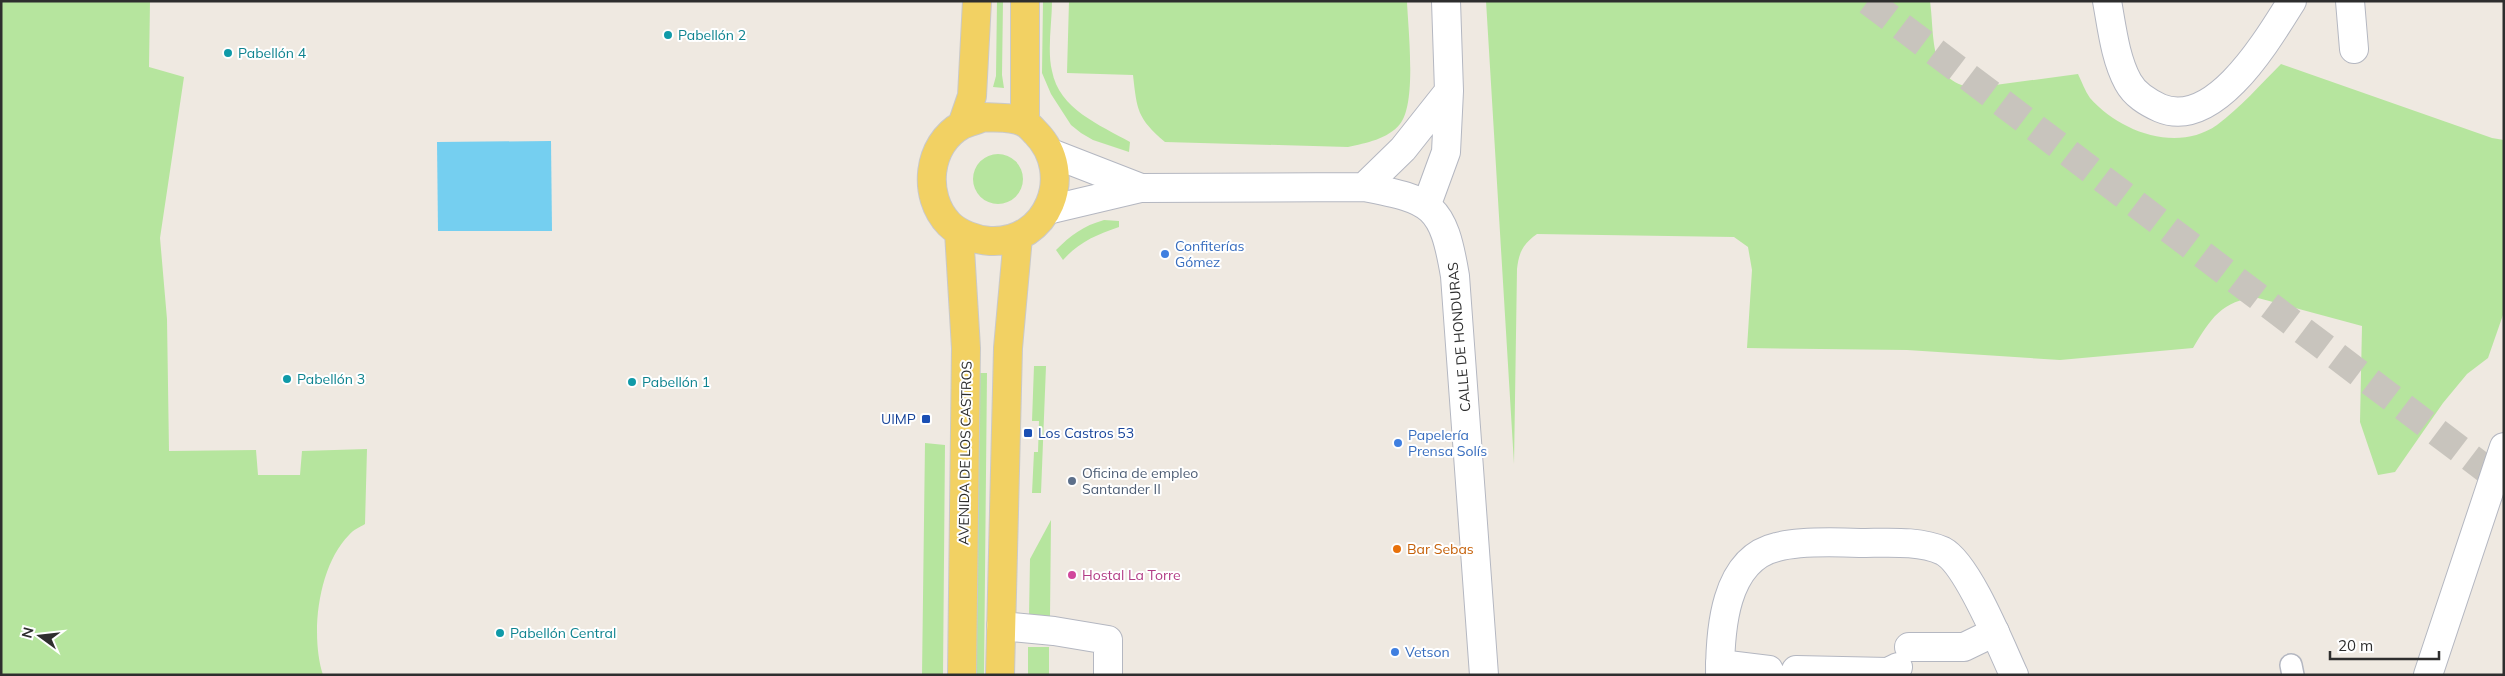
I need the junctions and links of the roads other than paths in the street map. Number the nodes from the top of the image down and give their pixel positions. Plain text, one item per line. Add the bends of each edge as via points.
1 (977, 1) edge
2 (1025, 1) edge
3 (1446, 1) edge
4 (2107, 1) edge
5 (2292, 1) edge
6 (2350, 1) edge
7 (2354, 49) dead end
8 (1449, 91) junction
9 (1025, 122) junction
10 (962, 126) junction
11 (1050, 153) junction
12 (1364, 187) junction
13 (1141, 188) junction
14 (1427, 204) junction
15 (1048, 210) junction
16 (959, 232) junction
17 (1018, 237) junction
18 (2504, 446) edge
19 (1001, 626) junction
20 (1994, 632) junction
21 (1896, 665) edge
22 (1720, 669) edge
23 (1769, 670) dead end
24 (1796, 670) dead end
25 (962, 675) edge
26 (1000, 675) edge
27 (1108, 675) edge
28 (1484, 675) edge
29 (2014, 675) edge
30 (2428, 675) edge

1 - 10 main road via 972,96
2 - 9 main road
3 - 8 street
4 - 5 street via 2119,60 2128,83 2144,101 2166,110 2195,110 2225,90 2264,46
6 - 7 street
8 - 12 street via 1403,149
8 - 14 street via 1446,152
9 - 10 main road via 984,117
9 - 11 main road via 1042,139
10 - 16 main road via 946,139 934,160 931,182 937,207
11 - 13 street
11 - 15 main road via 1055,186
12 - 13 street
12 - 14 street
13 - 15 street
14 - 28 street, CALLE DE HONDURAS via 1443,224 1455,276
15 - 17 main road via 1034,226
16 - 17 main road via 981,241 1002,242
16 - 25 main road, AVENIDA DE LOS CASTROS via 966,348
17 - 19 main road via 1008,348
18 - 30 street
19 - 26 main road
19 - 27 street via 1108,640
20 - 21 street via 1964,647
20 - 22 street via 1966,576 1943,551 1914,544 1840,542 1776,547 1752,560 1735,580 1727,602
20 - 29 street
21 - 24 street
22 - 23 street

